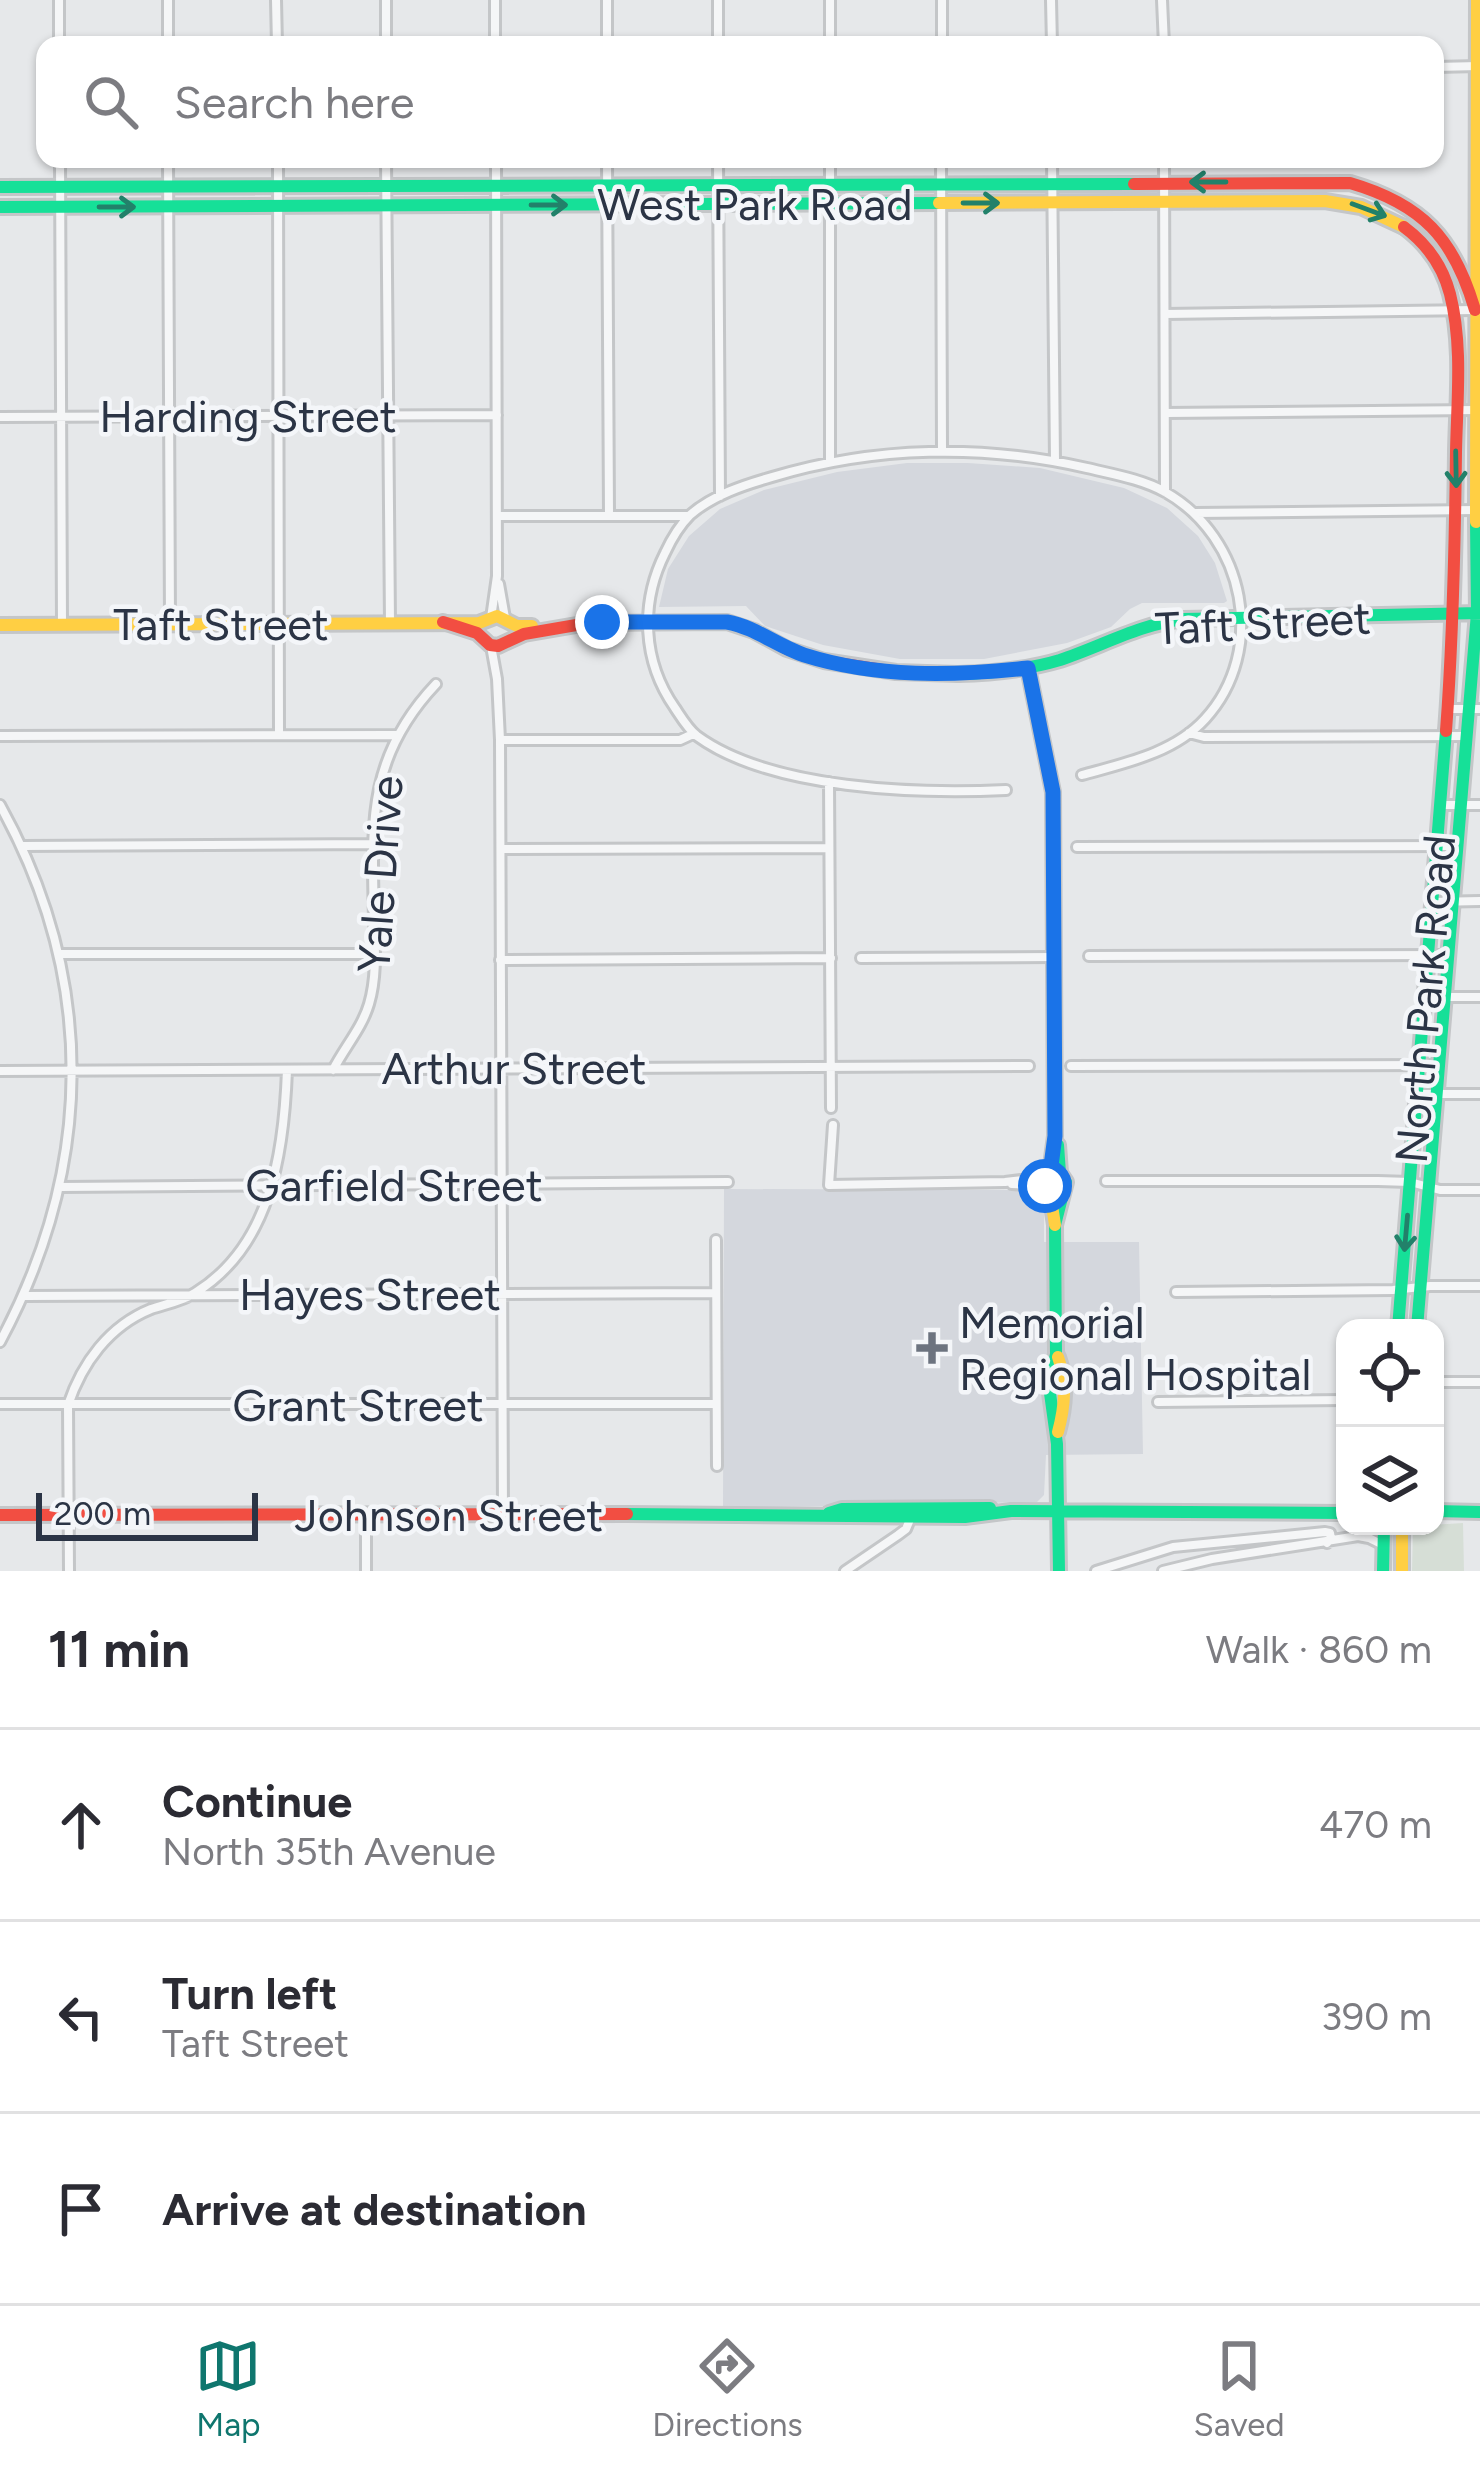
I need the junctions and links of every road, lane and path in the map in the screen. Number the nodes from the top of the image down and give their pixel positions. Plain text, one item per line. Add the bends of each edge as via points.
1 (59, 0) edge
2 (168, 0) edge
3 (276, 0) edge
4 (386, 0) edge
5 (495, 0) edge
6 (607, 0) edge
7 (718, 0) edge
8 (830, 0) edge
9 (942, 0) edge
10 (1052, 0) edge
11 (1162, 0) edge
12 (1478, 7) edge
13 (59, 36) edge
14 (168, 36) edge
15 (277, 36) edge
16 (386, 36) edge
17 (495, 36) edge
18 (607, 36) edge
19 (718, 36) edge
20 (830, 36) edge
21 (942, 36) edge
22 (1052, 36) edge
23 (1164, 36) edge
24 (1478, 66) edge
25 (1444, 67) edge
26 (60, 168) edge
27 (168, 168) edge
28 (278, 168) edge
29 (386, 168) edge
30 (496, 168) edge
31 (607, 168) edge
32 (718, 168) edge
33 (830, 168) edge
34 (941, 168) edge
35 (1052, 168) edge
36 (1164, 168) edge
37 (1164, 182) junction
38 (830, 183) junction
39 (941, 183) junction
40 (1052, 183) junction
41 (496, 184) junction
42 (607, 184) junction
43 (717, 184) junction
44 (386, 185) junction
45 (168, 186) junction
46 (278, 186) junction
47 (0, 188) edge
48 (60, 188) junction
49 (1052, 202) junction
50 (1164, 202) junction
51 (830, 203) junction
52 (941, 203) junction
53 (386, 204) junction
54 (607, 204) junction
55 (279, 205) junction
56 (496, 205) junction
57 (717, 205) junction
58 (0, 207) edge
59 (60, 207) junction
60 (168, 207) junction
61 (1476, 246) junction
62 (1460, 265) junction
63 (1444, 277) junction
64 (1454, 310) junction
65 (1475, 310) junction
66 (1166, 314) junction
67 (1478, 329) edge
68 (1476, 410) junction
69 (1456, 411) junction
70 (1166, 412) junction
71 (279, 415) junction
72 (388, 415) junction
73 (497, 415) junction
74 (0, 417) edge
75 (61, 417) junction
76 (169, 417) junction
77 (942, 451) junction
78 (1055, 460) junction
79 (830, 462) junction
80 (1165, 492) junction
81 (720, 496) junction
82 (1457, 510) junction
83 (1476, 510) junction
84 (1193, 513) junction
85 (609, 514) junction
86 (663, 515) junction
87 (497, 516) junction
88 (690, 516) junction
89 (672, 539) junction
90 (1479, 613) edge
91 (1455, 614) junction
92 (1243, 619) junction
93 (647, 622) junction
94 (390, 623) junction
95 (280, 624) junction
96 (0, 625) edge
97 (62, 625) junction
98 (170, 625) junction
99 (498, 631) junction
100 (1028, 668) junction
101 (436, 684) dead end
102 (1449, 709) junction
103 (1474, 709) edge
104 (279, 733) junction
105 (1190, 733) junction
106 (397, 734) junction
107 (693, 734) junction
108 (1447, 735) junction
109 (0, 736) edge
110 (1467, 736) junction
111 (500, 740) junction
112 (1082, 776) dead end
113 (829, 782) junction
114 (1006, 790) dead end
115 (0, 805) edge
116 (1441, 805) junction
117 (1461, 805) junction
118 (1480, 805) edge
119 (373, 844) junction
120 (1437, 846) junction
121 (1457, 846) junction
122 (22, 847) junction
123 (1077, 847) dead end
124 (829, 848) junction
125 (501, 849) junction
126 (1433, 902) junction
127 (1453, 902) junction
128 (1480, 902) edge
129 (375, 954) junction
130 (60, 955) junction
131 (1429, 955) junction
132 (1448, 955) junction
133 (1089, 956) dead end
134 (1054, 957) junction
135 (831, 958) junction
136 (861, 958) dead end
137 (500, 960) junction
138 (1426, 997) junction
139 (1444, 997) junction
140 (1480, 997) edge
141 (1420, 1065) junction
142 (1439, 1065) junction
143 (1029, 1066) dead end
144 (1070, 1066) dead end
145 (831, 1067) junction
146 (501, 1068) junction
147 (287, 1070) junction
148 (333, 1070) junction
149 (0, 1071) edge
150 (71, 1071) junction
151 (1417, 1094) junction
152 (1437, 1094) junction
153 (1480, 1094) edge
154 (831, 1108) dead end
155 (833, 1125) dead end
156 (1106, 1181) dead end
157 (728, 1182) dead end
158 (1052, 1182) junction
159 (1410, 1182) junction
160 (271, 1185) junction
161 (500, 1185) junction
162 (59, 1187) junction
163 (1429, 1189) junction
164 (1480, 1190) edge
165 (716, 1240) dead end
166 (1480, 1286) edge
167 (1420, 1288) junction
168 (1401, 1289) junction
169 (1176, 1292) dead end
170 (501, 1293) junction
171 (716, 1293) junction
172 (25, 1296) junction
173 (191, 1296) junction
174 (1399, 1319) edge
175 (1418, 1319) edge
176 (0, 1342) edge
177 (1444, 1382) edge
178 (1480, 1382) edge
179 (1336, 1400) edge
180 (1158, 1402) dead end
181 (716, 1403) junction
182 (0, 1404) edge
183 (68, 1405) junction
184 (501, 1405) junction
185 (717, 1466) dead end
186 (1011, 1511) junction
187 (1444, 1511) edge
188 (1058, 1512) junction
189 (1480, 1512) edge
190 (1336, 1513) edge
191 (826, 1514) junction
192 (0, 1515) edge
193 (69, 1515) junction
194 (366, 1515) junction
195 (503, 1515) junction
196 (911, 1517) junction
197 (1384, 1535) edge
198 (1402, 1535) edge
199 (1327, 1543) junction
200 (1383, 1545) junction
201 (69, 1571) edge
202 (366, 1571) edge
203 (844, 1571) edge
204 (1059, 1571) edge
205 (1096, 1571) edge
206 (1163, 1571) edge
207 (1383, 1571) edge
208 (1402, 1571) edge

1 - 13 street
2 - 14 street
3 - 15 street
4 - 16 street
5 - 17 street
6 - 18 street
7 - 19 street
8 - 20 street
9 - 21 street
10 - 22 street
11 - 23 street
12 - 24 street, North Park Road
24 - 25 street
24 - 61 street, North Park Road
26 - 48 street
27 - 45 street
28 - 46 street
29 - 44 street
30 - 41 street
31 - 42 street
32 - 43 street
33 - 38 street
34 - 39 street
35 - 40 street
36 - 37 street
37 - 40 street, West Park Road
37 - 50 street
62 -> 37 street, West Park Road via 1435,227 1368,187
38 - 39 street, West Park Road
38 - 43 street, West Park Road
38 - 51 street
39 - 40 street, West Park Road
39 - 52 street
40 - 49 street
41 - 42 street, West Park Road
41 - 44 street, West Park Road
41 - 56 street
42 - 43 street, West Park Road
42 - 54 street
43 - 57 street
44 - 46 street, West Park Road
44 - 53 street
45 - 46 street, West Park Road
45 - 48 street, West Park Road
45 - 60 street
46 - 55 street
47 - 48 street, West Park Road
48 - 59 street
49 - 50 street, West Park Road
52 -> 49 street, West Park Road
49 - 78 street
50 -> 63 street, West Park Road via 1363,206 1416,236
50 - 66 street
51 - 52 street, West Park Road
51 - 57 street, West Park Road
51 - 79 street
52 - 77 street
53 - 55 street, West Park Road
53 - 56 street, West Park Road
53 - 72 street
56 -> 54 street, West Park Road
54 - 57 street, West Park Road
54 - 85 street
55 - 60 street, West Park Road
55 - 71 street
56 - 73 street
57 - 81 street
58 - 59 street, West Park Road
59 -> 60 street, West Park Road
59 - 75 street
60 - 76 street
61 - 62 street
61 - 65 street, North Park Road
62 - 63 street
62 - 65 street, West Park Road
63 - 64 street, West Park Road
64 - 65 street
64 - 66 street
64 - 69 street, North Park Road
65 - 67 street, North Park Road
66 - 70 street
67 - 68 street, North Park Road
68 - 69 street
68 - 83 street, North Park Road
69 - 70 street
69 -> 82 street, North Park Road
70 - 80 street
71 - 72 street, Harding Street
71 - 76 street, Harding Street
71 - 95 street
72 - 73 street, Harding Street
72 - 94 street
73 - 87 street
74 - 75 street, Harding Street
75 - 76 street, Harding Street
75 - 97 street
76 - 98 street
77 - 78 street
77 - 79 street
78 - 80 street
79 - 81 street
80 - 84 street
81 - 88 street
82 - 83 street
82 - 84 street
82 - 91 street, North Park Road
83 - 90 street, North Park Road
84 - 92 street via 1230,565
85 - 86 street
85 - 87 street
86 - 88 street
86 - 89 street
87 - 99 street
88 - 89 street
89 - 93 street
90 - 91 street, Taft Street
90 - 103 street, North Park Road
91 - 92 street, Taft Street
91 - 102 street, North Park Road
92 - 100 street, Taft Street via 1152,622
92 - 105 street via 1228,681
93 - 99 street, Taft Street
93 - 100 street, Taft Street via 740,625 805,655 896,672
93 - 107 street via 653,668
94 - 95 street, Taft Street
94 - 99 street, Taft Street
95 - 98 street, Taft Street
95 - 104 street
96 - 97 street, Taft Street
97 - 98 street, Taft Street
99 - 111 street
100 - 134 street via 1053,792
101 - 106 street, Yale Drive
102 - 103 street
102 - 108 street, North Park Road
103 - 110 street, North Park Road
104 - 106 street
104 - 109 street
105 - 108 street
105 - 112 street
106 - 119 street, Yale Drive via 376,799
107 - 111 street
107 - 113 street via 737,757
108 - 110 street
108 - 116 street, North Park Road
110 - 117 street, North Park Road
111 - 125 street
113 - 114 street
113 - 124 street
115 - 122 street
116 - 117 street
116 - 120 street, North Park Road
117 - 118 street
117 - 121 street, North Park Road
119 - 122 street
119 - 129 street, Yale Drive
120 - 121 street
120 - 123 street
120 - 126 street, North Park Road
121 - 127 street, North Park Road
122 - 130 street
124 - 125 street
124 - 135 street
125 - 137 street
126 - 127 street
126 - 131 street, North Park Road
127 - 128 street
127 - 132 street, North Park Road
129 - 130 street
129 - 148 street, Yale Drive via 368,1008
130 - 150 street
131 - 132 street
131 - 133 street
131 - 138 street, North Park Road
132 - 139 street, North Park Road
134 - 136 street
134 - 158 street
135 - 137 street
135 - 145 street
137 - 146 street
138 - 139 street
138 - 141 street, North Park Road
139 - 140 street
139 - 142 street, North Park Road
141 - 142 street
141 - 144 street
141 - 151 street, North Park Road
142 - 152 street, North Park Road
143 - 145 street, Arthur Street
145 - 146 street, Arthur Street
145 - 154 street
146 - 148 street, Arthur Street
146 - 161 street
147 - 148 street, Arthur Street
147 - 150 street, Arthur Street
147 - 160 street
149 - 150 street, Arthur Street
150 - 162 street
151 - 152 street
151 - 159 street, North Park Road
152 - 153 street
152 - 163 street, North Park Road
155 - 158 street via 829,1185
156 - 159 street
157 - 161 street, Garfield Street
158 - 188 street via 1056,1354 1049,1386
159 - 163 street
159 -> 168 street, North Park Road
160 - 161 street, Garfield Street
160 - 162 street, Garfield Street
160 - 173 street via 235,1262
161 - 170 street
162 - 172 street
163 - 164 street
163 - 167 street, North Park Road
165 - 171 street
166 - 167 street
167 - 168 street
167 - 175 street, North Park Road
168 - 169 street
168 - 174 street, North Park Road
170 - 171 street, Hayes Street
170 - 173 street, Hayes Street
170 - 184 street
171 - 181 street
172 - 173 street, Hayes Street
172 - 176 street
173 - 183 street via 122,1326 94,1353
177 - 178 street
179 - 180 street
181 - 184 street, Grant Street
181 - 185 street
182 - 183 street, Grant Street
183 - 184 street, Grant Street
183 - 193 street
184 - 195 street
186 - 188 street, Johnson Street
186 - 191 street, Johnson Street
186 - 196 street, Johnson Street
187 - 189 street
188 - 190 street, Johnson Street
188 - 204 street
191 - 195 street, Johnson Street
191 - 196 street, Johnson Street
192 - 193 street, Johnson Street
193 - 194 street, Johnson Street
193 - 201 street
194 - 195 street, Johnson Street
194 - 202 street
196 - 203 street
197 - 200 street
198 - 208 street
199 - 200 street via 1362,1536
199 - 205 street via 1325,1532 1198,1544
199 - 206 street
200 - 207 street

